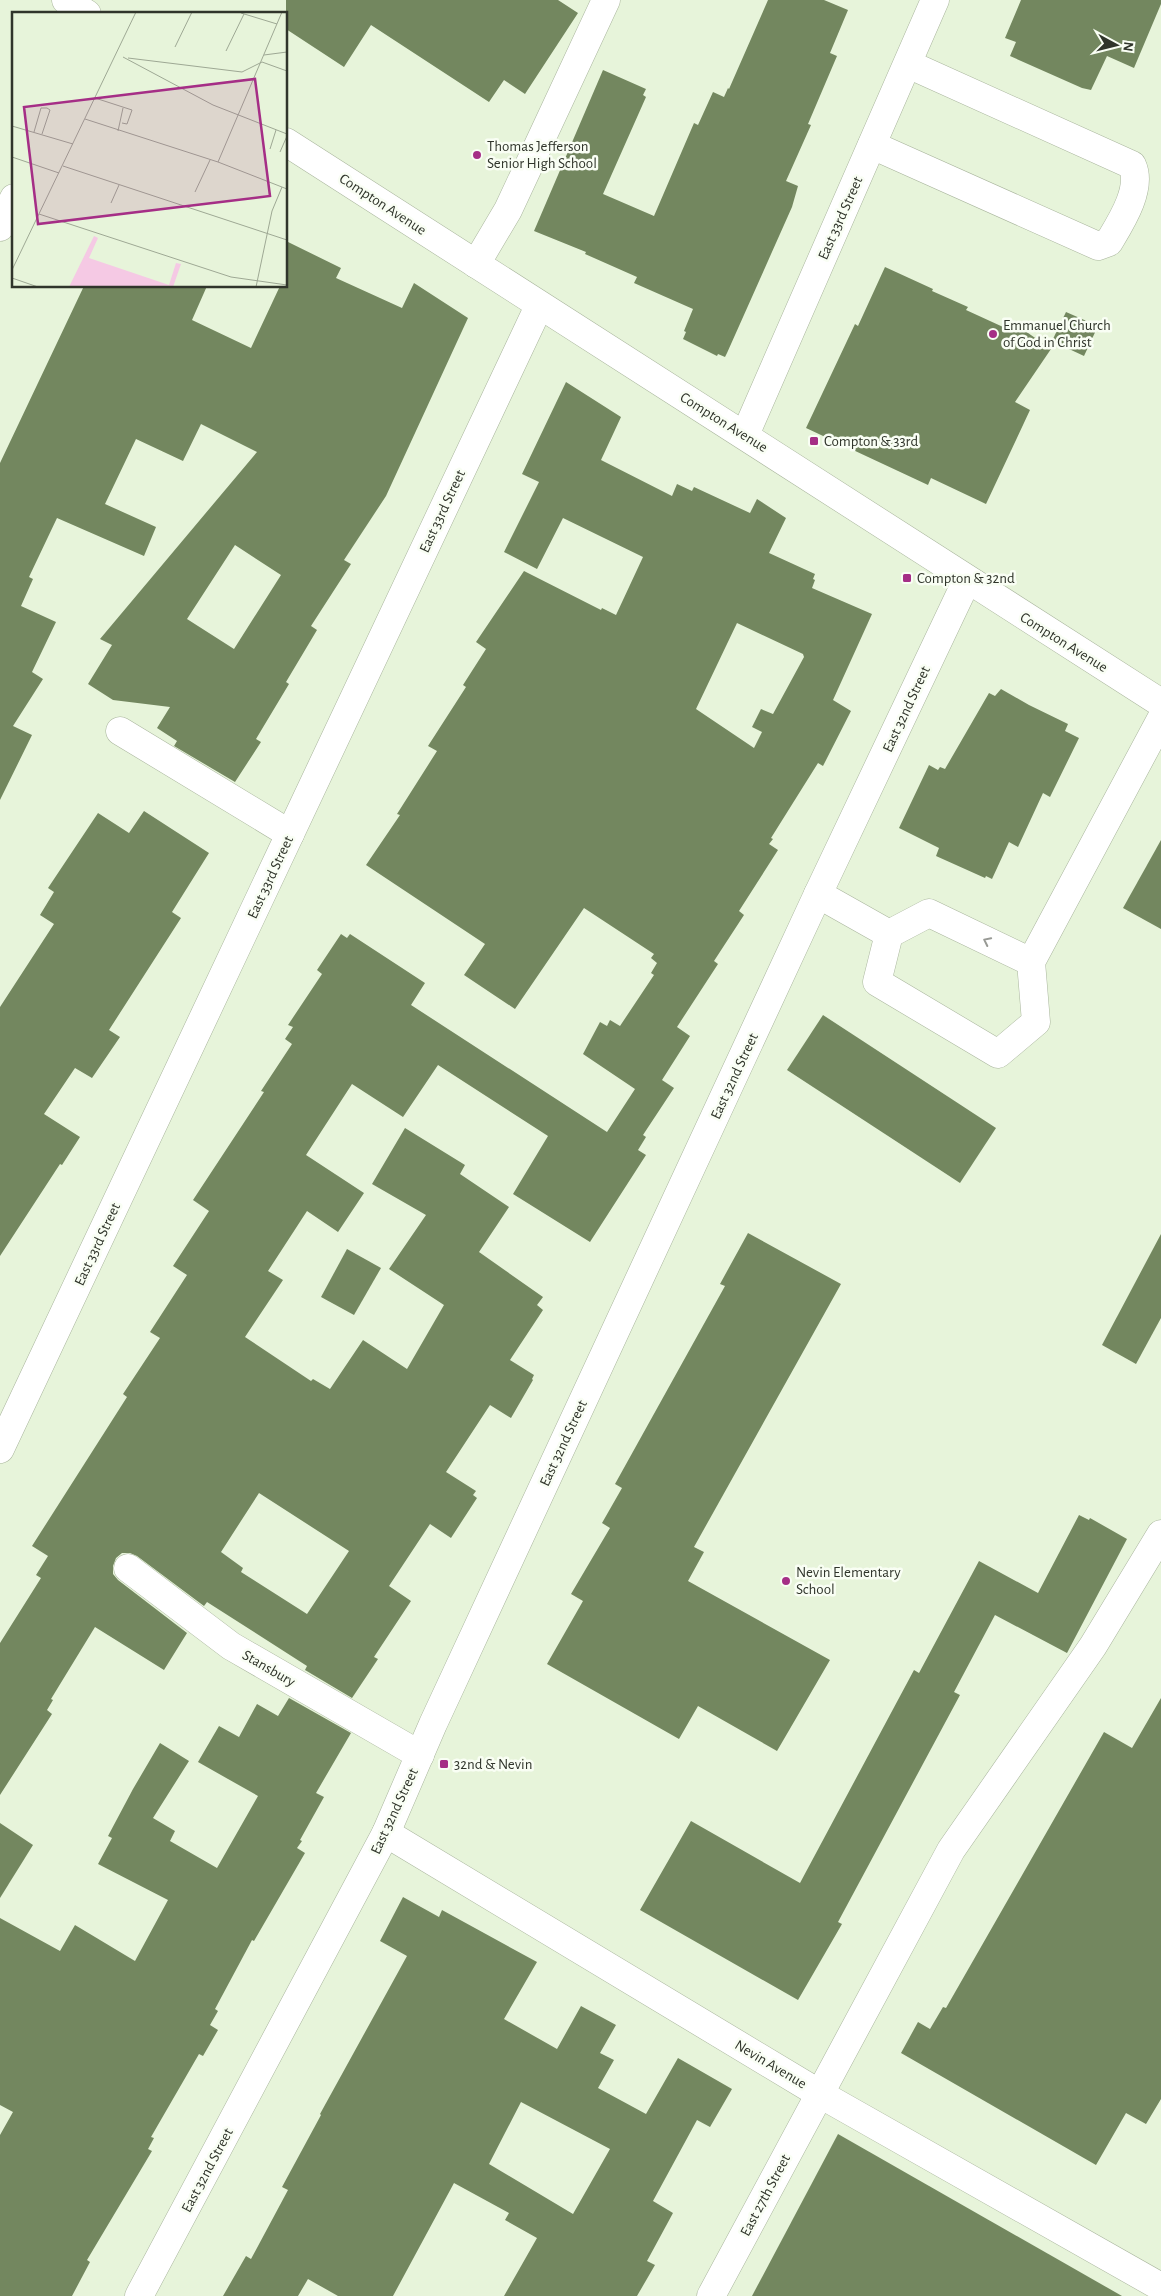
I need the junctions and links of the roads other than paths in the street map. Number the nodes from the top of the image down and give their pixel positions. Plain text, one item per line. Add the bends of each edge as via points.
1 (66, 0) edge
2 (606, 0) edge
3 (936, 0) edge
4 (84, 12) edge
5 (908, 64) junction
6 (288, 143) edge
7 (872, 145) junction
8 (12, 202) edge
9 (0, 227) edge
10 (476, 264) junction
11 (540, 306) junction
12 (745, 435) junction
13 (967, 580) junction
14 (1161, 703) edge
15 (1161, 719) edge
16 (120, 731) dead end
17 (290, 834) junction
18 (818, 894) junction
19 (889, 934) junction
20 (1031, 962) junction
21 (0, 1449) edge
22 (1161, 1534) edge
23 (128, 1568) dead end
24 (420, 1755) junction
25 (386, 1833) junction
26 (820, 2094) junction
27 (1161, 2287) edge
28 (140, 2296) edge
29 (710, 2296) edge

1 - 4 street
2 - 10 street via 508,210
3 - 5 street, East 33rd Street
5 - 7 street, East 33rd Street
5 - 7 street via 1132,165 1136,174 1119,225 1109,242 1098,246
6 - 10 street, Compton Avenue
7 - 12 street, East 33rd Street
8 - 9 street
10 - 11 street, Compton Avenue
11 - 12 street, Compton Avenue
11 - 17 street, East 33rd Street
12 - 13 street, Compton Avenue
13 - 14 street, Compton Avenue
13 - 18 street, East 32nd Street
15 - 20 street
16 - 17 street
17 - 21 street, East 33rd Street
18 - 19 street
18 - 24 street, East 32nd Street
20 -> 19 street via 929,913
19 - 20 street via 877,982 998,1054 1036,1022
22 - 26 street, East 27th Street via 1093,1646 951,1850
23 - 24 street, Stansbury via 231,1646
24 - 25 street, East 32nd Street
25 - 26 street, Nevin Avenue
25 - 28 street, East 32nd Street
26 - 27 street, Nevin Avenue
26 - 29 street, East 27th Street

